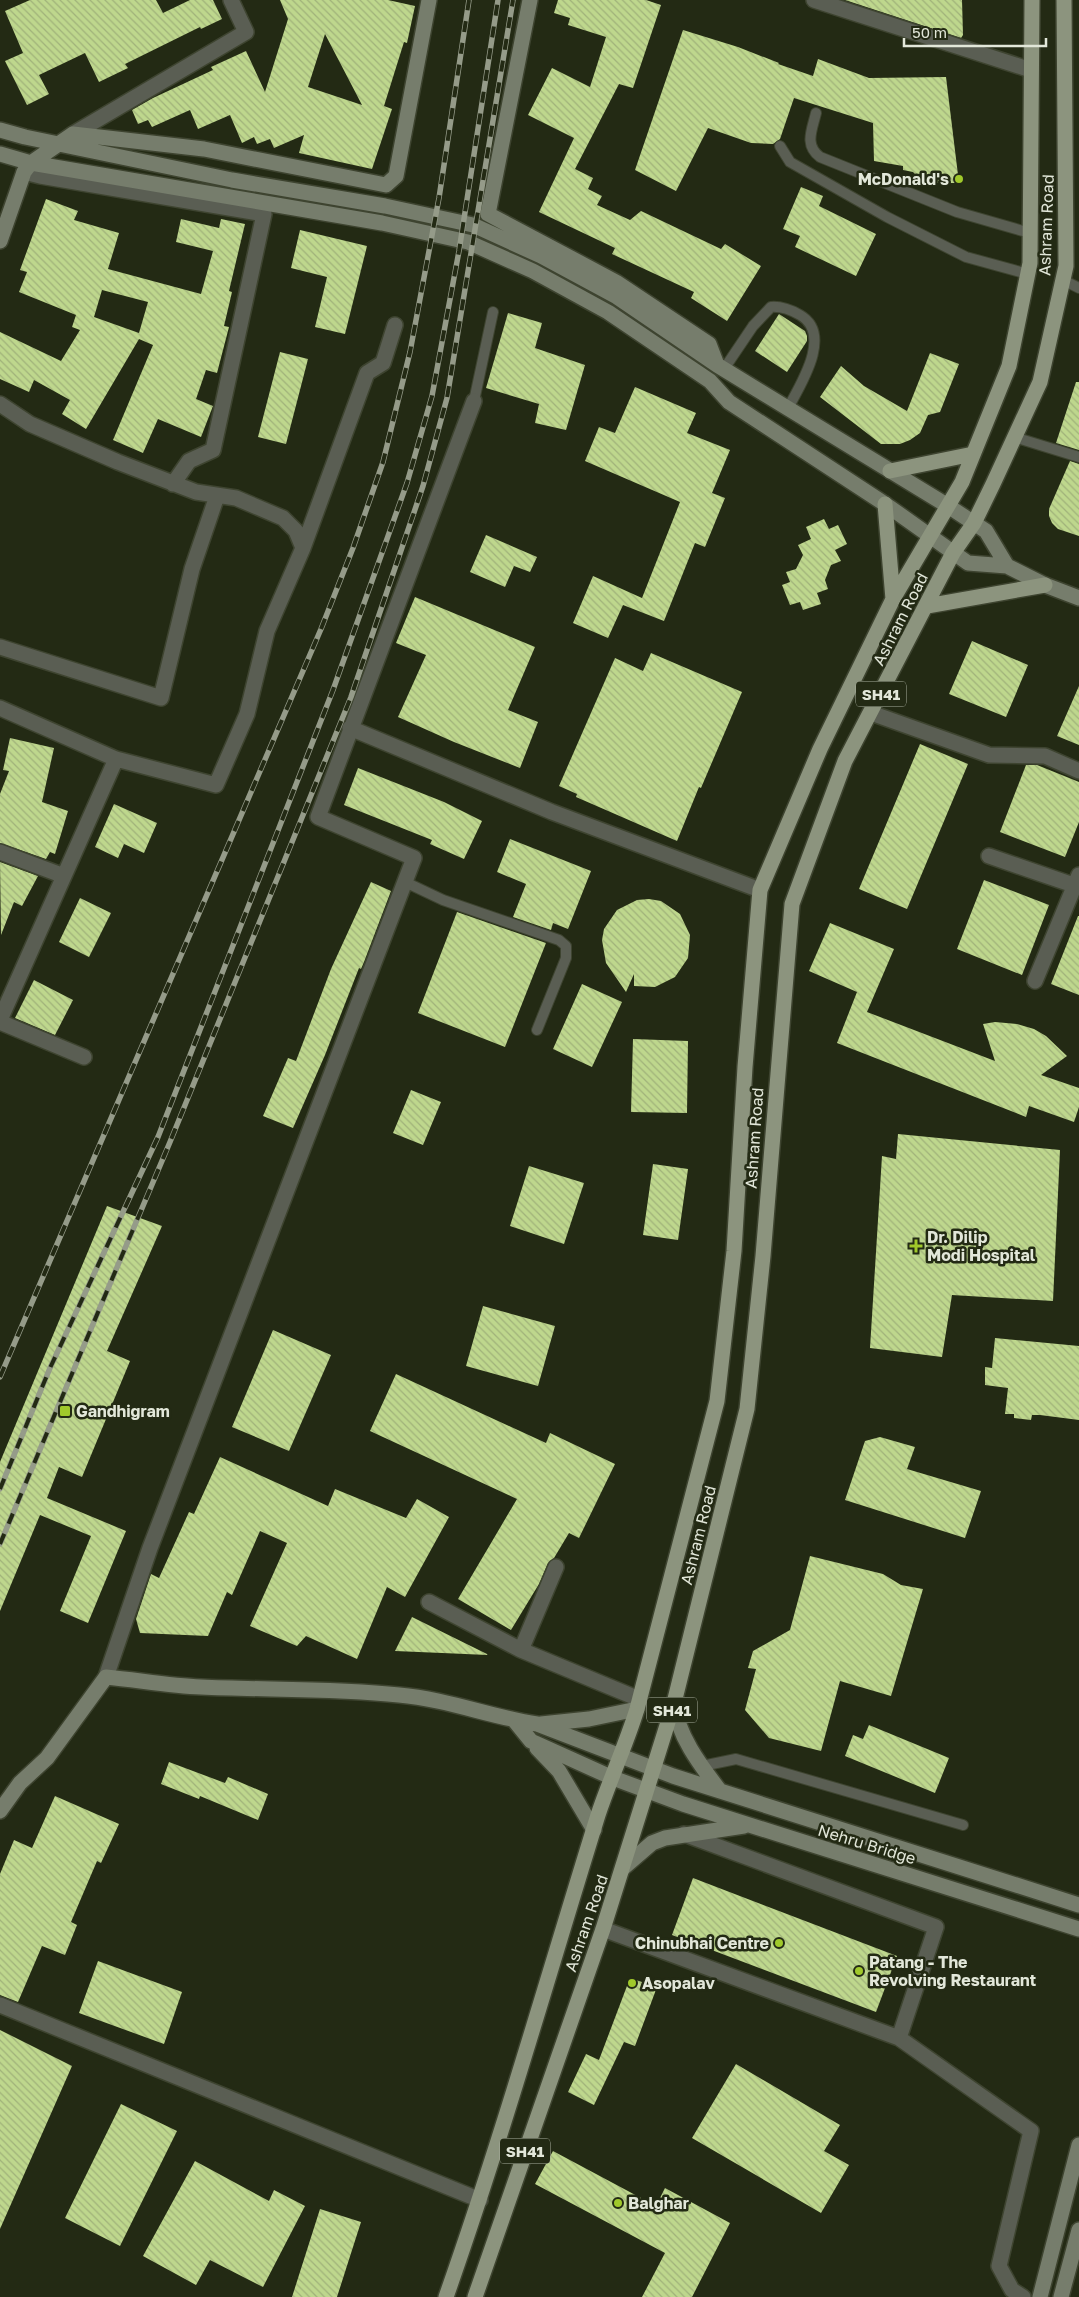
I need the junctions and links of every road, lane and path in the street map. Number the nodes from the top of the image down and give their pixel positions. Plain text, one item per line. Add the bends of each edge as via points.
1 (231, 0) edge
2 (429, 0) edge
3 (530, 0) edge
4 (814, 0) edge
5 (1032, 0) edge
6 (1064, 0) edge
7 (1031, 70) junction
8 (816, 113) dead end
9 (0, 130) edge
10 (72, 134) junction
11 (59, 144) junction
12 (780, 146) dead end
13 (0, 154) edge
14 (27, 167) junction
15 (1030, 233) junction
16 (0, 241) edge
17 (1028, 274) junction
18 (1063, 280) junction
19 (1079, 288) edge
20 (493, 312) dead end
21 (395, 325) dead end
22 (721, 367) junction
23 (474, 401) joint
24 (0, 404) edge
25 (788, 408) junction
26 (1014, 437) junction
27 (973, 454) junction
28 (1079, 457) edge
29 (890, 471) junction
30 (173, 484) junction
31 (217, 496) junction
32 (885, 504) junction
33 (948, 506) junction
34 (974, 523) junction
35 (929, 537) junction
36 (303, 548) junction
37 (953, 553) junction
38 (1007, 566) junction
39 (1045, 585) junction
40 (1079, 598) edge
41 (893, 599) junction
42 (927, 606) junction
43 (0, 647) edge
44 (0, 708) edge
45 (871, 713) junction
46 (350, 728) junction
47 (116, 759) junction
48 (1079, 771) edge
49 (0, 852) edge
50 (989, 856) dead end
51 (64, 876) junction
52 (405, 882) junction
53 (1078, 882) edge
54 (760, 890) junction
55 (1035, 981) dead end
56 (0, 1021) edge
57 (537, 1030) dead end
58 (84, 1057) dead end
59 (556, 1567) dead end
60 (429, 1602) dead end
61 (521, 1650) junction
62 (106, 1677) junction
63 (674, 1702) junction
64 (638, 1704) junction
65 (514, 1720) junction
66 (537, 1724) junction
67 (531, 1741) junction
68 (620, 1756) junction
69 (702, 1766) junction
70 (654, 1768) junction
71 (613, 1778) junction
72 (646, 1790) junction
73 (720, 1791) junction
74 (0, 1811) edge
75 (748, 1825) junction
76 (963, 1825) dead end
77 (594, 1830) junction
78 (684, 1834) junction
79 (623, 1868) junction
80 (1079, 1905) edge
81 (603, 1929) junction
82 (1079, 1929) edge
83 (0, 2005) edge
84 (899, 2038) junction
85 (1079, 2145) edge
86 (480, 2200) junction
87 (1079, 2230) edge
88 (446, 2297) edge
89 (475, 2297) edge
90 (1023, 2297) edge
91 (1040, 2297) edge
92 (1061, 2297) edge

1 - 10 street via 246,32
2 - 10 street via 396,176 386,185 204,149
3 - 22 street via 488,214 616,282 709,344
4 - 7 street
5 - 7 main road, Ashram Road
6 - 18 main road, Ashram Road / SH41 via 1066,266
7 - 15 main road, Ashram Road
8 - 15 lane via 809,140 810,147 820,157 957,212
9 - 11 street
10 - 11 street
11 - 14 street
11 - 22 street via 473,225 541,256 617,297
12 - 17 lane via 790,162 887,217 966,257
13 - 14 street
14 - 16 street
14 - 30 street via 40,176 264,214 213,450 189,462
14 - 32 street via 382,223 468,242 533,271 608,312 710,381 729,402
15 - 17 main road, Ashram Road
17 - 27 main road, Ashram Road via 1009,366
18 - 19 lane
18 - 26 main road, Ashram Road / SH41 via 1040,382
20 - 23 lane
21 - 36 street via 383,363 367,373
22 - 25 street
22 - 25 lane via 771,307 788,310 806,319 814,329 814,352
23 - 46 street
24 - 30 street via 30,424
25 - 29 street
26 - 28 lane
26 - 34 main road, Ashram Road / SH41
27 - 29 main road
27 - 33 main road, Ashram Road
29 - 33 street
30 - 31 street
31 - 36 street via 236,498 283,518 296,531
31 - 43 street via 192,569 161,698
32 - 35 street
32 - 41 main road
33 - 34 street
33 - 35 main road, Ashram Road
34 - 37 main road, Ashram Road / SH41
34 - 38 street via 986,531
35 - 37 street
35 - 41 main road, Ashram Road
36 - 47 street via 267,631 247,714 216,785
37 - 38 street via 968,563
37 - 42 main road, Ashram Road / SH41
38 - 39 street
39 - 40 street
39 - 42 main road
41 - 54 main road, Ashram Road via 820,749
42 - 45 main road, Ashram Road / SH41
44 - 47 street
45 - 48 street via 989,755 1045,756
45 - 63 main road, Ashram Road / SH41 via 845,761 792,904 747,1408
46 - 52 street via 318,817 414,858
46 - 54 street via 552,812
47 - 51 street
49 - 51 street
50 - 53 street
51 - 56 street
52 - 57 lane via 443,900 559,940 566,946 566,958
52 - 62 street via 154,1539
53 - 55 street
54 - 64 main road, Ashram Road via 734,1251 717,1401
56 - 58 street
59 - 61 street
60 - 61 street
61 - 64 street
62 - 65 street via 199,1687 402,1695
62 - 74 street via 47,1758 20,1783
63 - 69 street via 675,1718
63 - 70 main road, Ashram Road / SH41
64 - 66 street via 589,1719
64 - 68 main road, Ashram Road
65 - 66 street
65 - 67 street
66 - 68 street, Nehru Bridge
67 - 71 street, Nehru Bridge
67 - 77 street via 559,1772
68 - 70 street, Nehru Bridge
68 - 71 main road, Ashram Road
69 - 73 street
69 - 76 lane via 736,1759
70 - 72 main road, Ashram Road / SH41
70 - 73 street, Nehru Bridge
71 - 72 street, Nehru Bridge
71 - 77 main road, Ashram Road
72 - 75 street, Nehru Bridge
72 - 79 main road, Ashram Road / SH41
73 - 80 street, Nehru Bridge
75 - 78 street
75 - 82 street, Nehru Bridge
77 - 86 main road, Ashram Road
78 - 79 street via 652,1843
78 - 84 street via 936,1927
79 - 81 main road, Ashram Road / SH41
81 - 84 street
81 - 89 main road, Ashram Road / SH41
83 - 86 street
84 - 90 street via 1031,2131 999,2266 1012,2290
85 - 91 street
86 - 88 main road, Ashram Road
87 - 92 street

